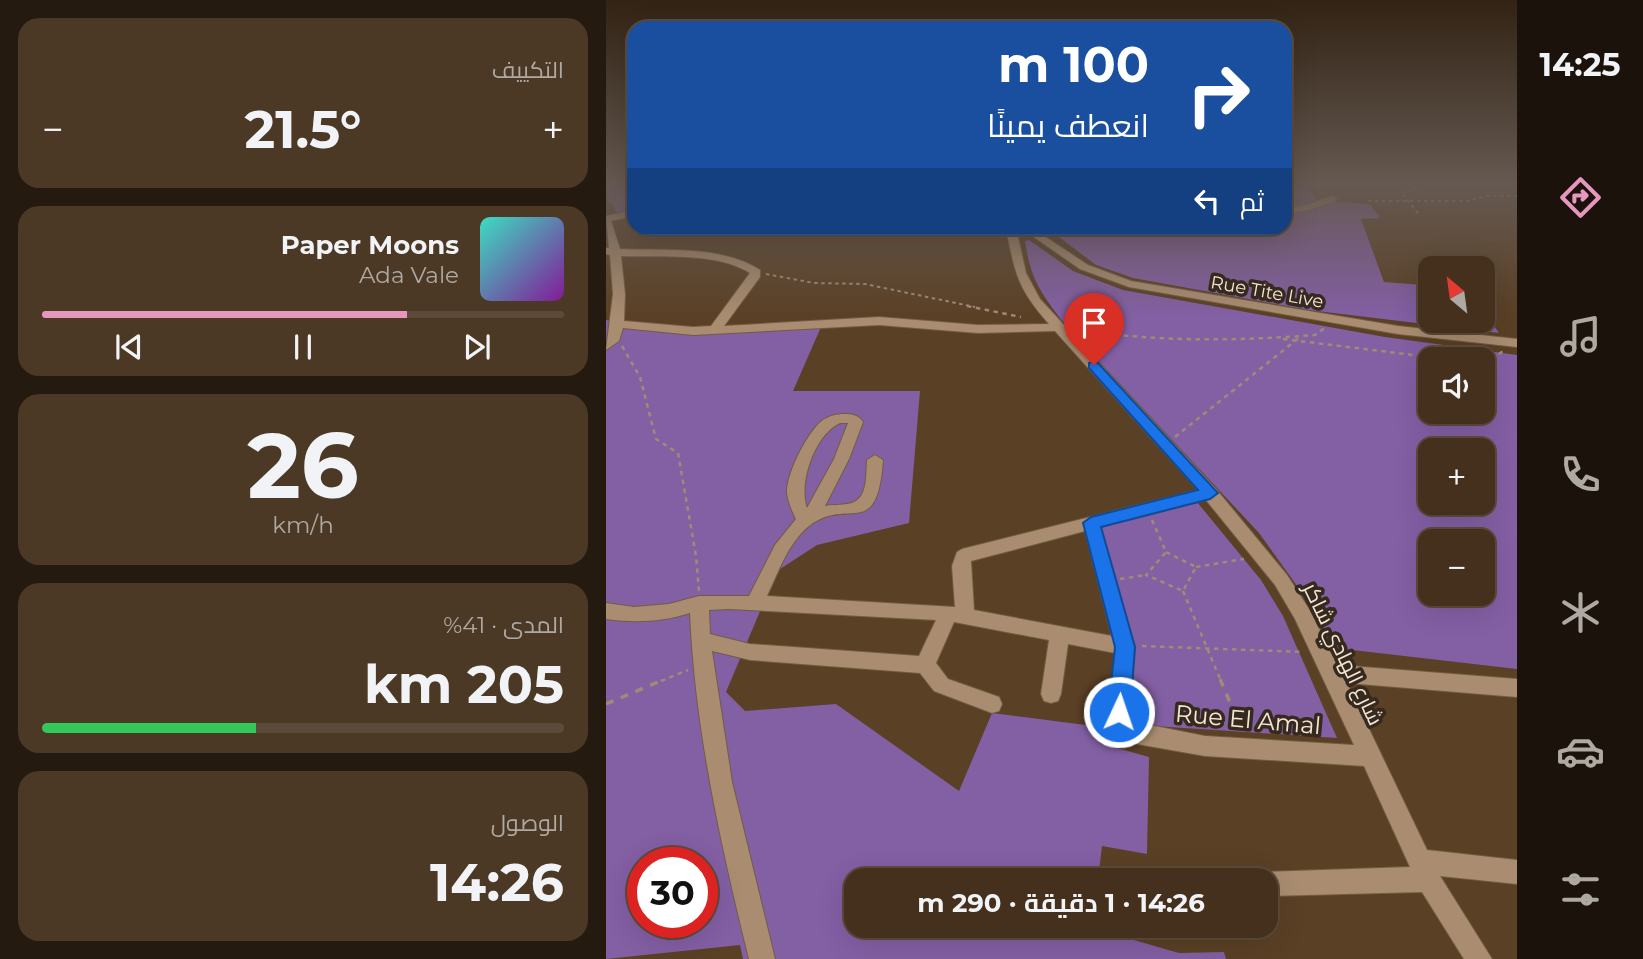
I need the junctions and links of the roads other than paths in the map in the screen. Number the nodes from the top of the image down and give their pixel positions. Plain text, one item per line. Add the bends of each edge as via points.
1 (607, 228) edge
2 (1012, 235) edge
3 (1036, 235) edge
4 (610, 252) edge
5 (1058, 326) junction
6 (714, 331) junction
7 (612, 333) edge
8 (1512, 343) edge
9 (875, 460) dead end
10 (1210, 493) junction
11 (808, 519) junction
12 (1091, 523) junction
13 (755, 602) junction
14 (699, 603) junction
15 (606, 611) edge
16 (956, 615) junction
17 (1059, 636) junction
18 (700, 640) junction
19 (1125, 647) junction
20 (925, 665) junction
21 (1332, 673) junction
22 (1518, 688) edge
23 (1051, 694) dead end
24 (992, 704) dead end
25 (1368, 756) junction
26 (1424, 870) junction
27 (1518, 872) edge
28 (1278, 883) edge
29 (762, 959) edge
30 (1479, 959) edge

1 - 4 street
2 - 5 street, شارع الهادي شاكر via 1025,285
3 - 8 street, Rue Tite Live via 1073,261 1112,279 1328,320
4 - 6 street via 747,265 756,272
4 - 7 street via 618,284
5 - 6 street via 978,329 879,321
5 - 10 street, شارع الهادي شاكر
6 - 7 street
9 - 11 street via 875,478 864,505
10 - 12 street
10 - 21 street, شارع الهادي شاكر via 1263,556 1302,614
11 - 11 street via 841,462 856,422 853,419 830,421 810,446 795,488 798,505
11 - 13 street via 791,536
12 - 16 street via 963,557 965,592
12 - 19 street, Rue El Amal
13 - 14 street
13 - 16 street
14 - 15 street via 634,615
14 - 18 street
16 - 17 street
16 - 20 street
17 - 19 street
17 - 23 street
18 - 20 street via 750,652
18 - 29 street via 700,665 723,787
19 - 25 street, Rue El Amal via 1119,712 1127,729 1249,750
20 - 24 street via 941,685
21 - 22 street
21 - 25 street, شارع الهادي شاكر
25 - 26 street, شارع الهادي شاكر
26 - 27 street
26 - 28 street
26 - 30 street, شارع الهادي شاكر

